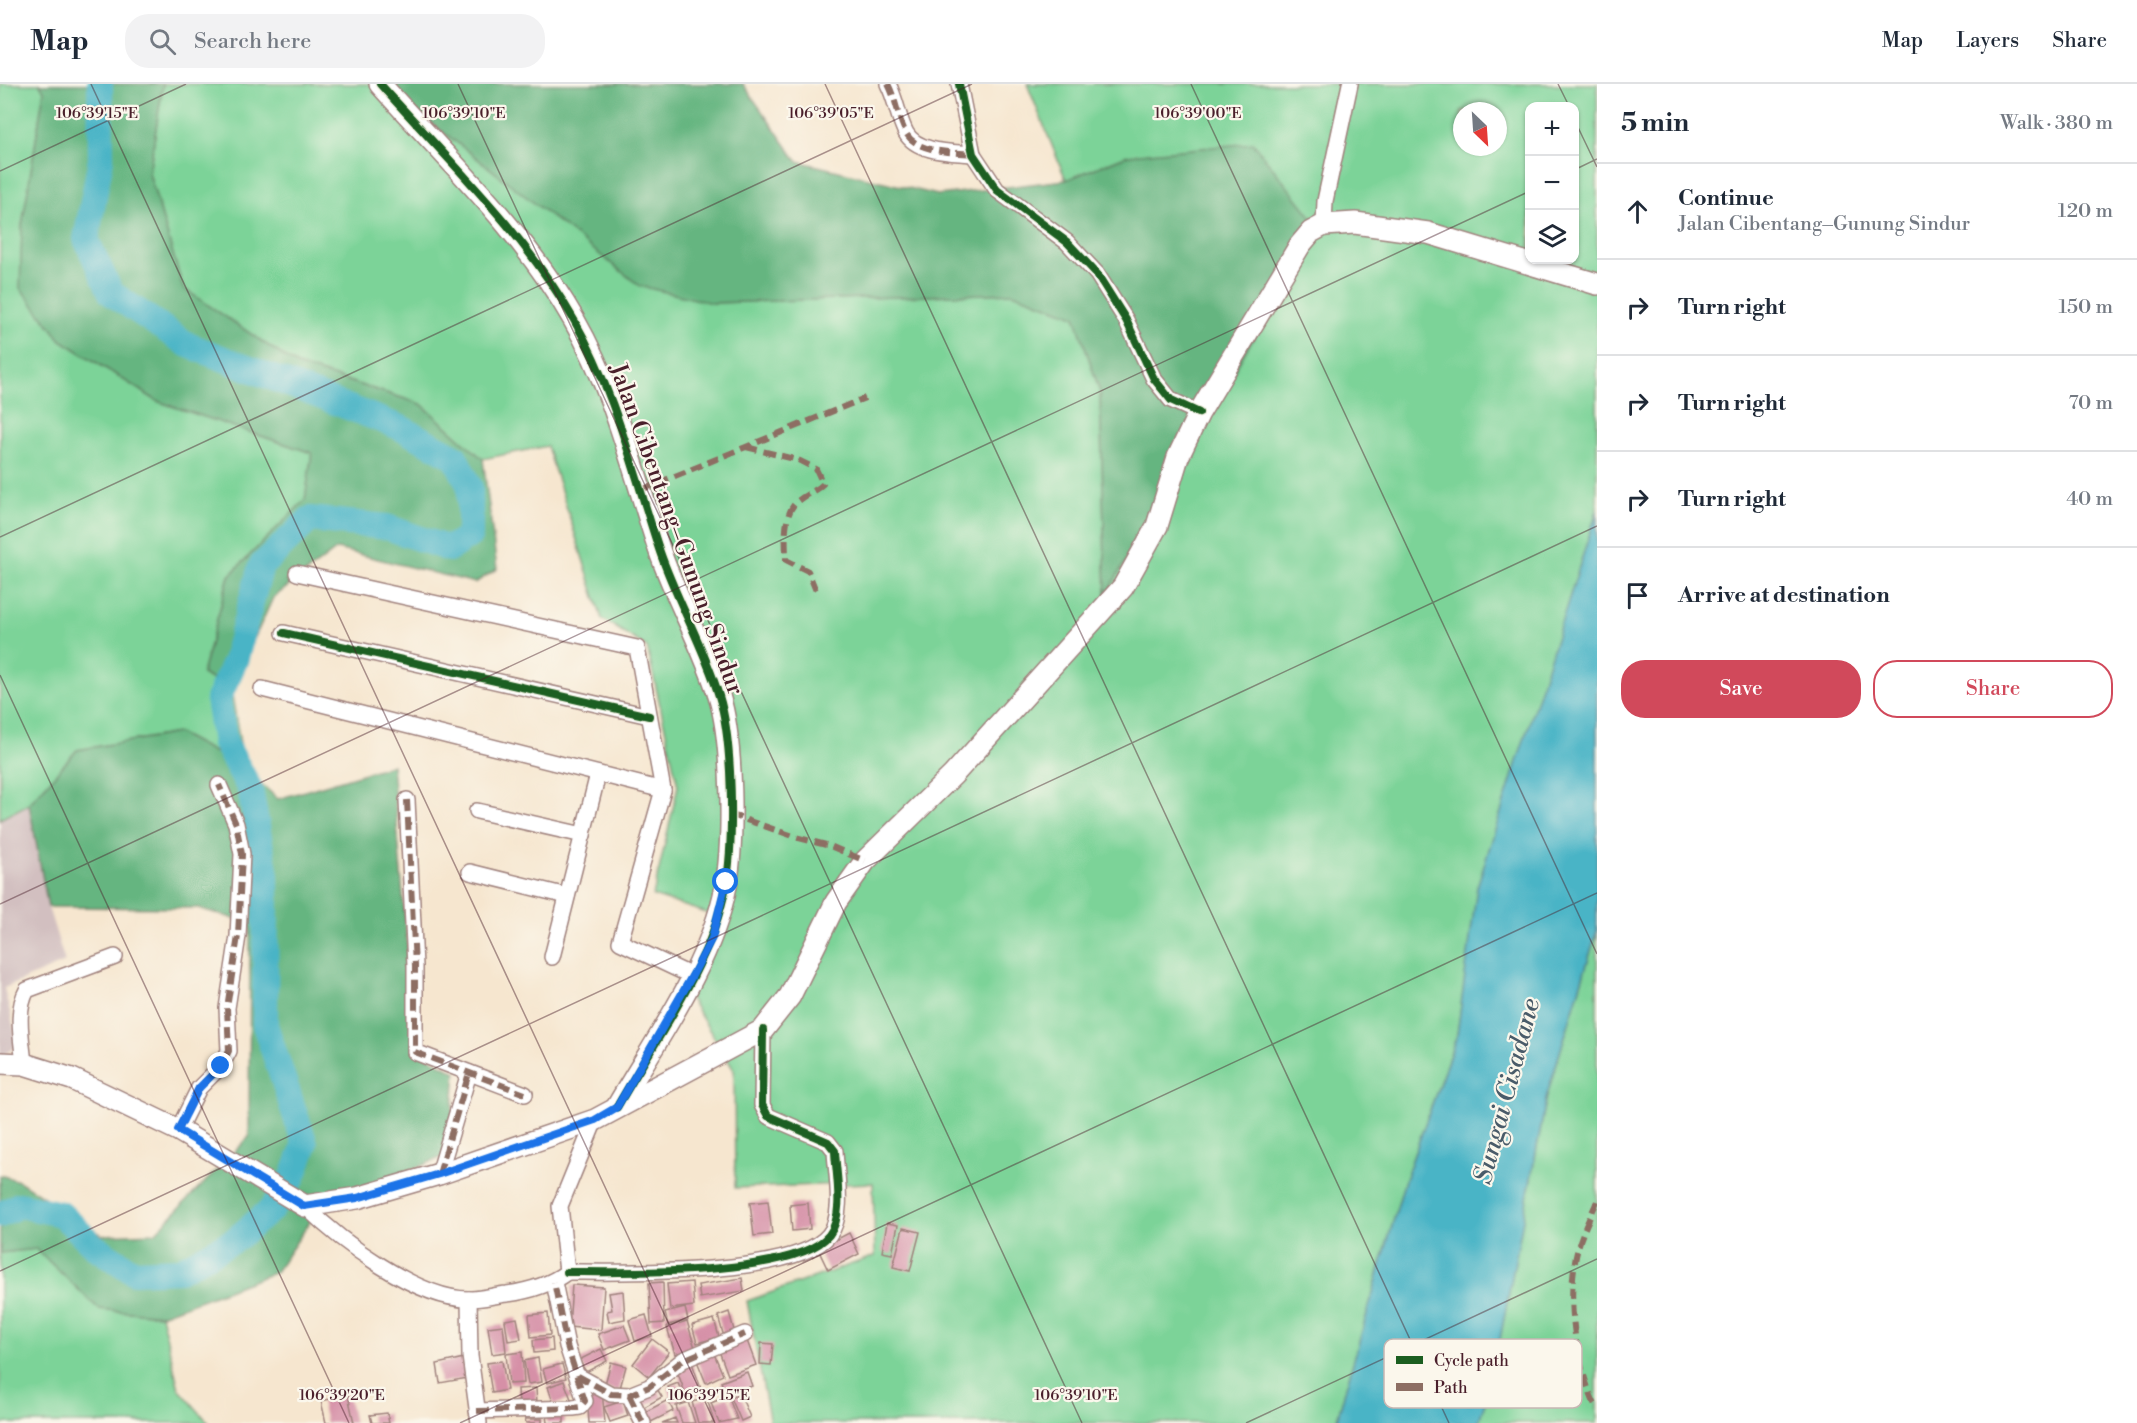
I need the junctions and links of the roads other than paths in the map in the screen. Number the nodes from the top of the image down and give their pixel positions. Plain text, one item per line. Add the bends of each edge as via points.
1 (380, 84) edge
2 (888, 84) edge
3 (959, 84) edge
4 (1350, 84) edge
5 (973, 154) junction
6 (1324, 225) junction
7 (1587, 281) edge
8 (1199, 413) junction
9 (297, 573) dead end
10 (284, 633) dead end
11 (262, 688) dead end
12 (649, 716) junction
13 (598, 774) junction
14 (219, 785) dead end
15 (663, 790) junction
16 (407, 800) dead end
17 (477, 811) dead end
18 (583, 835) junction
19 (470, 872) dead end
20 (567, 896) junction
21 (115, 957) dead end
22 (552, 957) dead end
23 (692, 976) junction
24 (763, 1030) junction
25 (0, 1063) edge
26 (24, 1064) junction
27 (469, 1073) junction
28 (525, 1094) dead end
29 (617, 1107) junction
30 (595, 1120) junction
31 (178, 1130) junction
32 (439, 1174) junction
33 (290, 1197) junction
34 (567, 1272) junction
35 (554, 1282) junction
36 (469, 1299) junction
37 (745, 1334) dead end
38 (578, 1376) junction
39 (629, 1395) junction
40 (478, 1417) edge
41 (643, 1423) edge

1 - 23 main road, Jalan Cibentang–Gunung Sindur via 519,240 574,319 598,367 661,554 720,697 729,749 726,882 712,938
2 - 5 street via 906,133 913,140 928,148
3 - 5 street
4 - 6 street via 1324,201
5 - 8 street via 997,190 1067,242 1097,274 1126,320 1154,379 1171,400
6 - 7 main road via 1354,223 1428,233
6 - 8 main road via 1300,245
8 - 24 main road via 1178,457 1157,526 1123,587 953,775 865,861 836,902 790,996
9 - 12 street via 637,648
10 - 12 street
11 - 13 street
12 - 15 street
13 - 15 street
13 - 18 street
14 - 31 street via 236,824 243,854 238,936 226,1008 228,1051 221,1066 199,1088
15 - 23 street via 620,942
16 - 27 street via 415,1052
17 - 18 street
18 - 20 street
19 - 20 street
20 - 22 street
21 - 26 street via 27,990 20,1013
23 - 29 main road, Jalan Cibentang–Gunung Sindur
24 - 29 main road
24 - 34 street via 762,1105 768,1116 828,1142 834,1151 838,1218 829,1236 802,1252 755,1265 662,1273
25 - 26 main road
26 - 31 main road via 72,1079
27 - 28 street
27 - 32 street
29 - 30 main road
30 - 32 main road
30 - 34 street via 560,1206
31 - 33 main road
32 - 33 main road via 357,1198
33 - 36 street via 366,1258 425,1288
34 - 35 street
35 - 36 street
35 - 38 street via 567,1346
36 - 40 street via 470,1356
37 - 39 street via 683,1360 649,1387
38 - 39 street via 611,1394
38 - 40 street via 585,1401 580,1407
39 - 41 street

